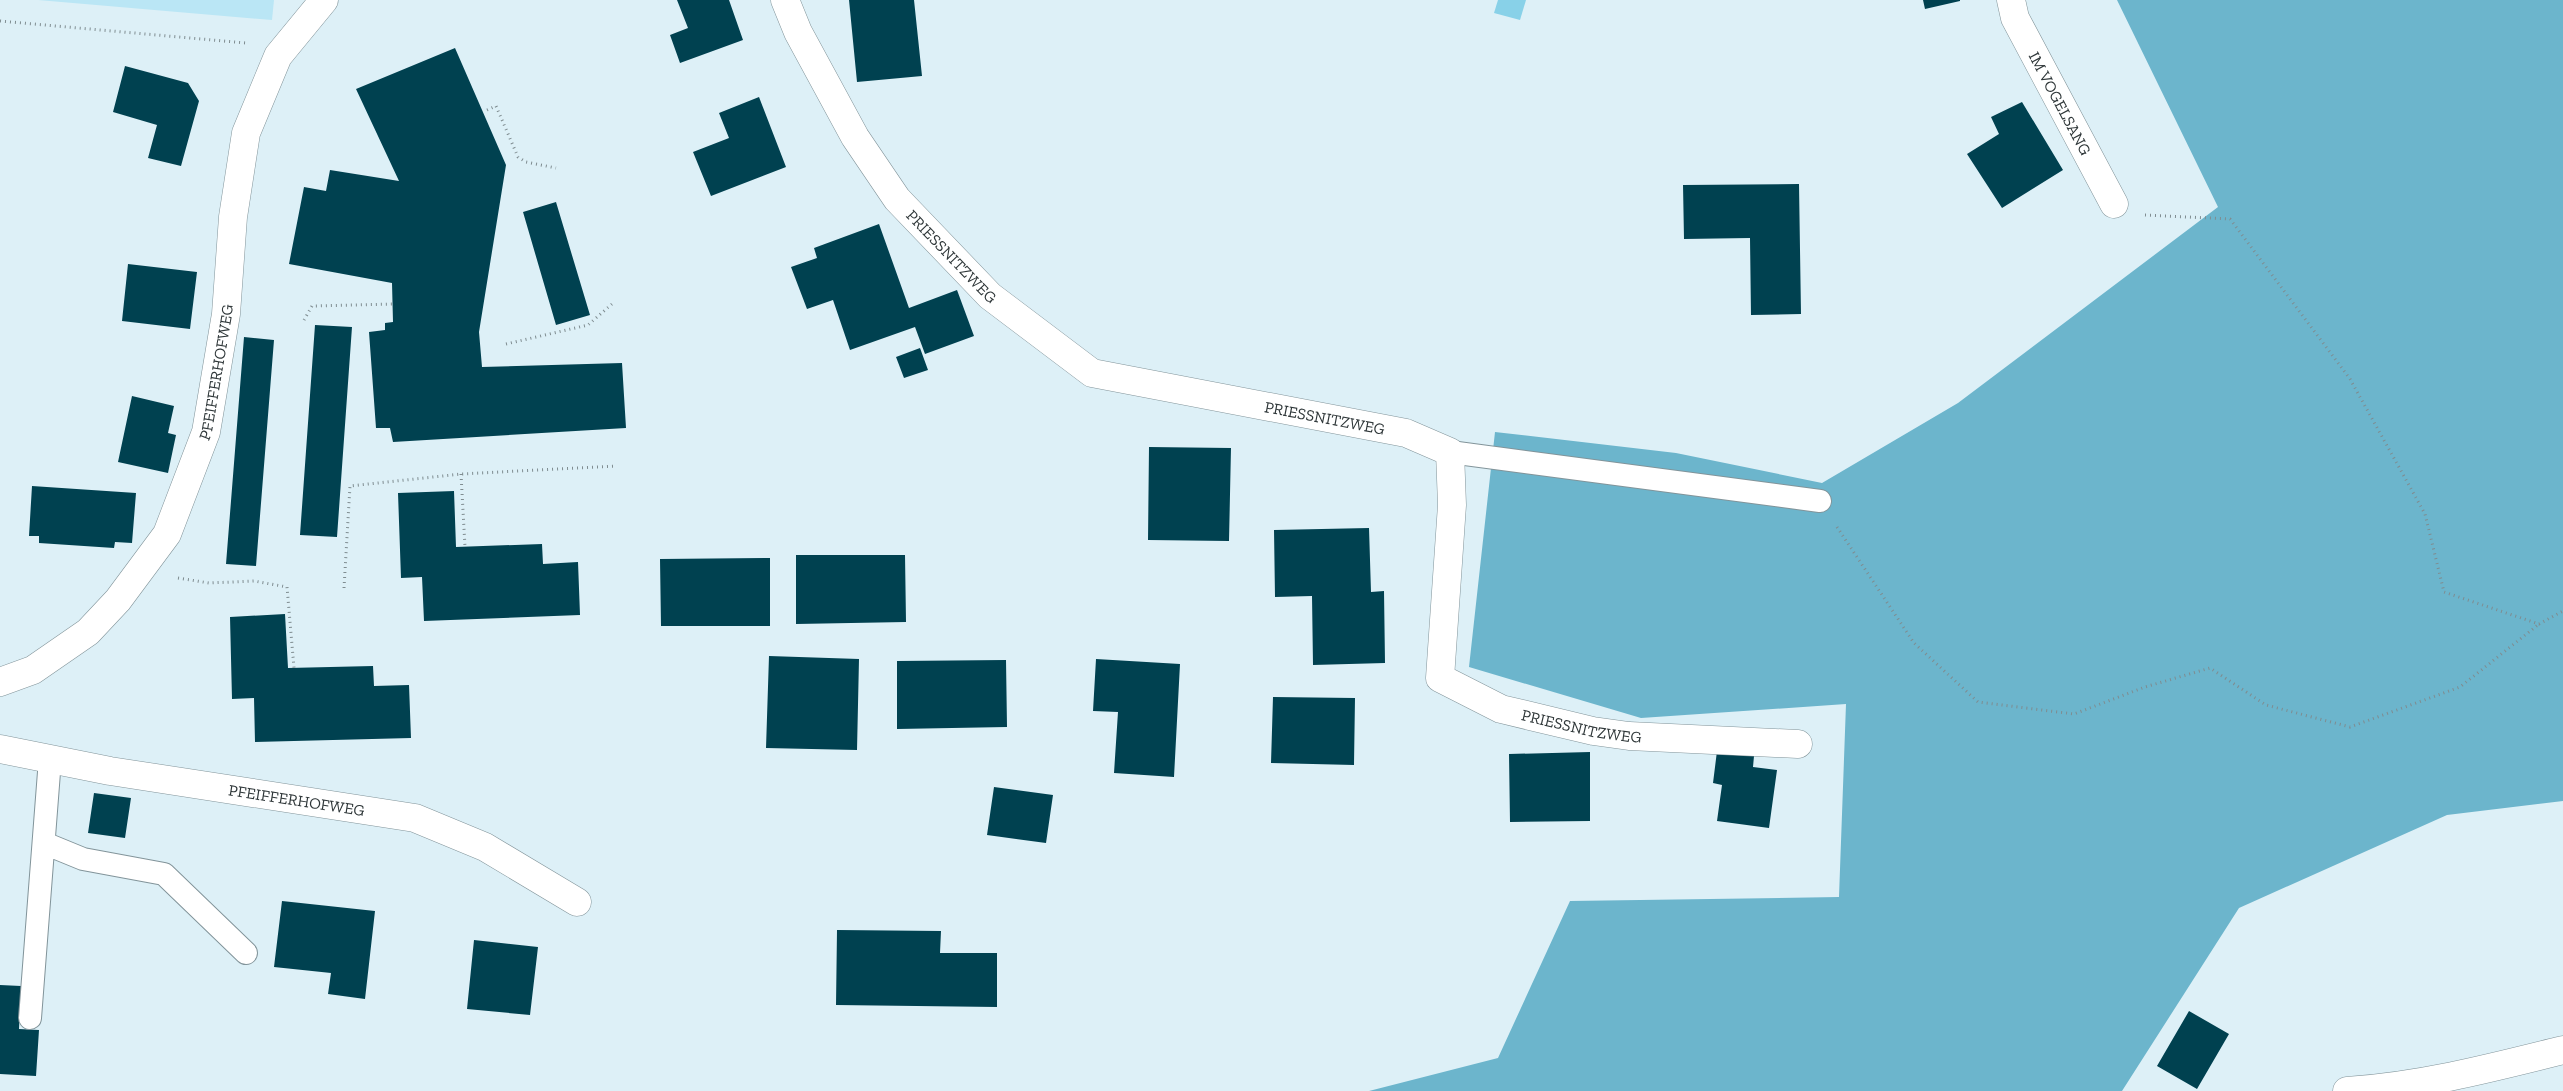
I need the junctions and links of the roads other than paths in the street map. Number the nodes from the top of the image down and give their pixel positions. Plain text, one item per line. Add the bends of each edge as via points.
1 (324, 0) edge
2 (785, 0) edge
3 (2011, 0) edge
4 (2114, 204) road end
5 (1450, 452) junction
6 (1820, 501) road end
7 (0, 682) edge
8 (1798, 744) dead end
9 (0, 749) edge
10 (50, 759) junction
11 (44, 843) junction
12 (576, 902) dead end
13 (246, 953) dead end
14 (30, 1018) dead end
15 (2563, 1050) edge
16 (2347, 1091) edge

1 - 7 street, PFEIFFERHOFWEG via 278,56 246,133 233,217 226,314 206,432 167,534 118,600 88,632 33,670
2 - 5 street, PRIESSNITZWEG via 798,32 855,137 897,199 990,296 1092,373 1406,433
3 - 4 street, IM VOGELSANG via 2015,18
5 - 6 lane
5 - 8 street, PRIESSNITZWEG via 1452,505 1440,678 1501,709 1593,731 1630,736
9 - 10 street, PFEIFFERHOFWEG
10 - 11 lane
10 - 12 street, PFEIFFERHOFWEG via 415,818 486,847
11 - 13 lane via 83,860 164,874
11 - 14 lane
15 - 16 street via 2398,1088

